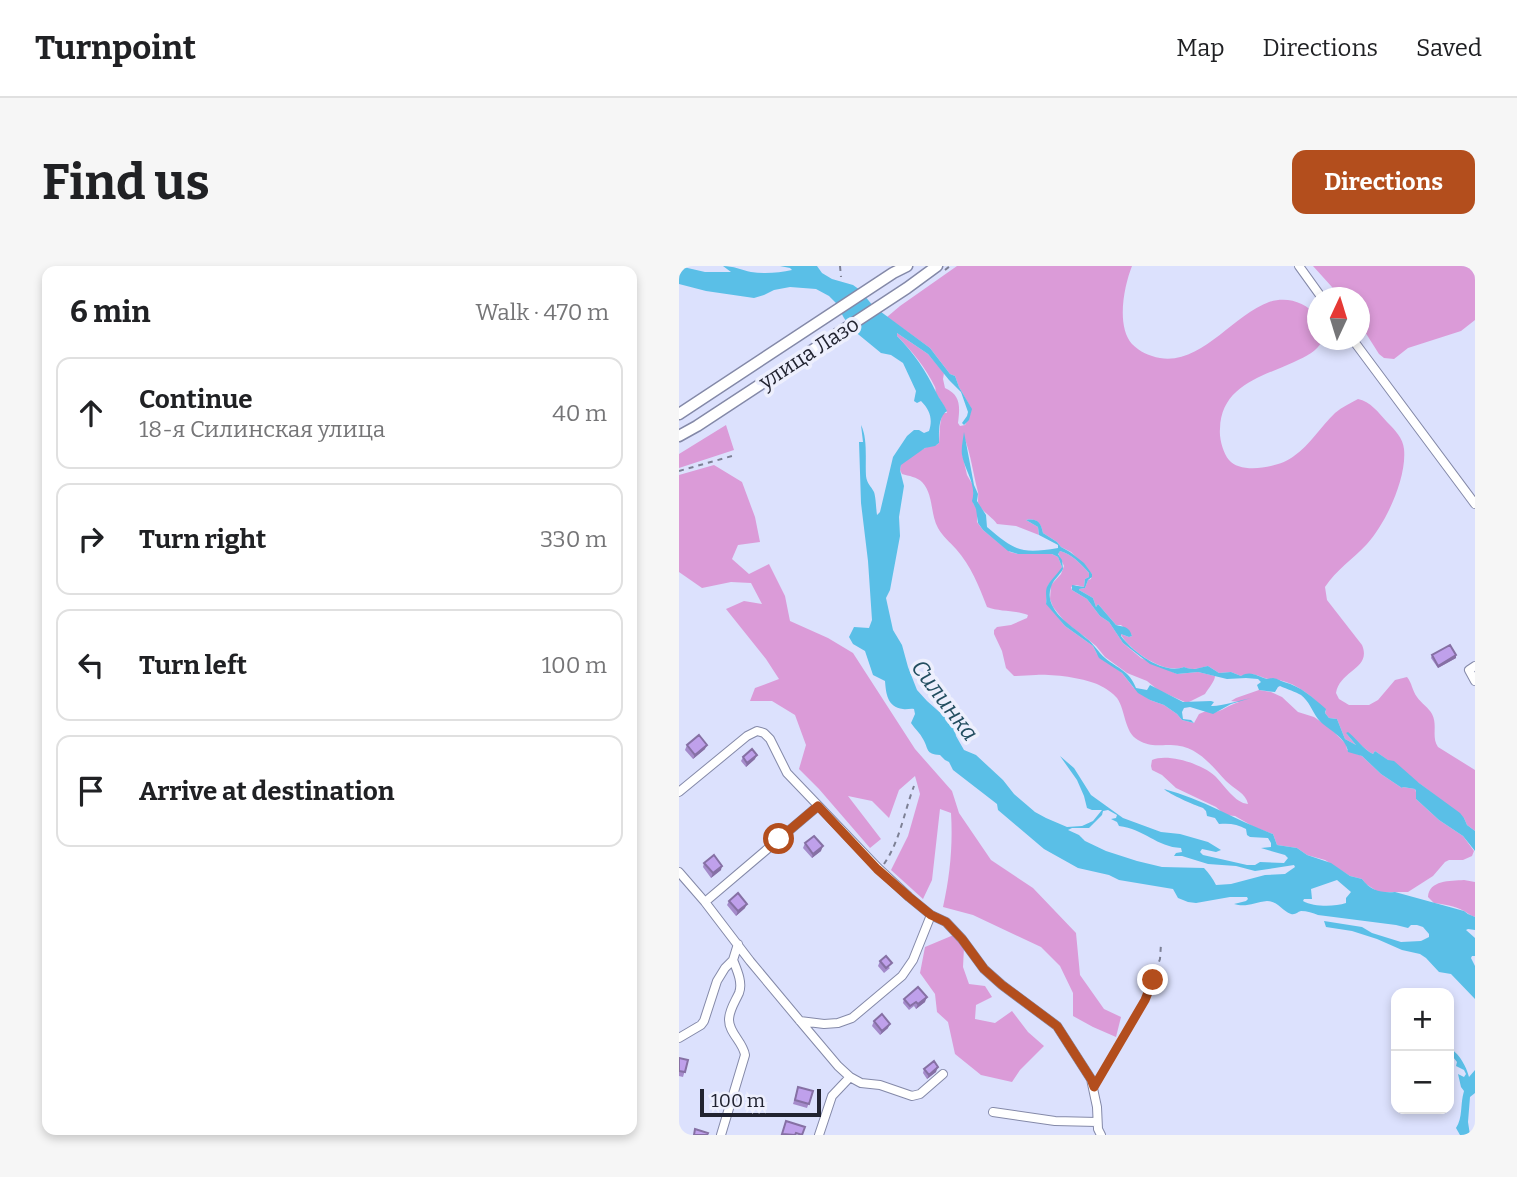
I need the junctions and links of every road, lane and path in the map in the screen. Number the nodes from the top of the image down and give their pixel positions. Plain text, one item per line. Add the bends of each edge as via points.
1 (840, 266) edge
2 (907, 266) edge
3 (937, 266) edge
4 (1299, 266) edge
5 (841, 277) dead end
6 (1314, 287) edge
7 (1360, 350) edge
8 (683, 411) edge
9 (679, 436) edge
10 (732, 456) dead end
11 (679, 471) edge
12 (1475, 505) edge
13 (1475, 666) edge
14 (1475, 681) edge
15 (914, 786) dead end
16 (679, 792) edge
17 (818, 806) junction
18 (880, 871) junction
19 (679, 872) edge
20 (705, 902) junction
21 (931, 915) junction
22 (738, 944) junction
23 (1161, 944) dead end
24 (733, 960) junction
25 (800, 1021) junction
26 (679, 1038) edge
27 (943, 1074) dead end
28 (850, 1077) junction
29 (1094, 1087) junction
30 (993, 1112) dead end
31 (1097, 1122) junction
32 (721, 1135) edge
33 (819, 1135) edge
34 (1101, 1135) edge

1 - 5 path
2 - 8 main road, улица Лазо
3 - 9 main road, улица Лазо
4 - 6 street
7 - 12 street
10 - 11 path
13 - 14 street via 1469,670
15 - 18 path via 890,856
16 - 17 street via 757,732 770,739 787,773
17 - 18 street
17 - 20 street
18 - 21 street
19 - 20 street
20 - 22 street
21 - 25 street via 902,976 852,1018 831,1024
21 - 29 street via 946,922 1002,985 1057,1026
22 - 24 street
22 - 25 street
23 - 29 path via 1145,1000
24 - 26 street via 717,981 704,1021
24 - 32 street via 740,985 728,1021 745,1055
25 - 28 street
27 - 28 street via 912,1096
28 - 33 street via 832,1096
29 - 31 street
30 - 31 street
31 - 34 street

